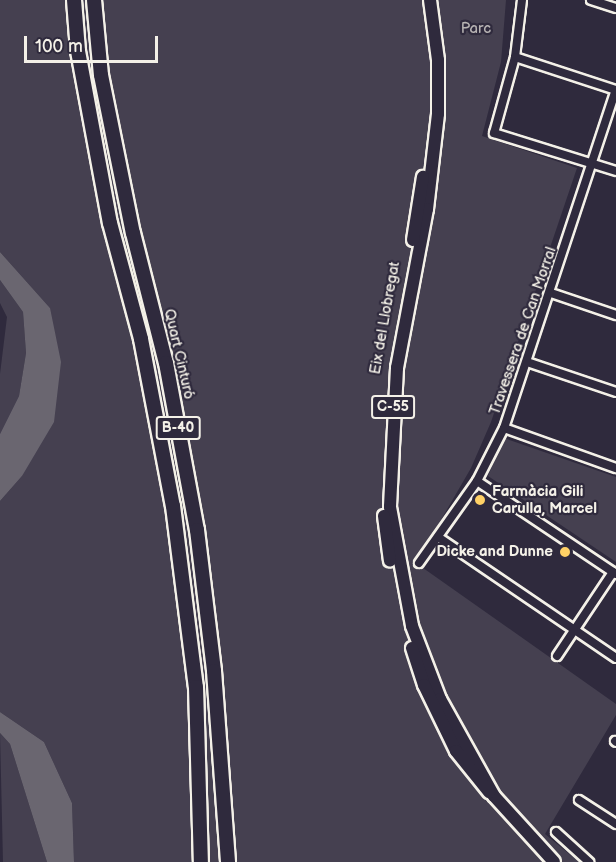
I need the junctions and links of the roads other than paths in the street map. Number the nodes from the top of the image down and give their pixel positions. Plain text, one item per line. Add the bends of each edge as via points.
1 (74, 0) edge
2 (94, 0) edge
3 (422, 0) edge
4 (430, 0) edge
5 (522, 0) edge
6 (591, 0) edge
7 (616, 8) edge
8 (515, 57) junction
9 (616, 90) edge
10 (593, 164) junction
11 (616, 171) edge
12 (551, 293) junction
13 (616, 315) edge
14 (527, 362) junction
15 (616, 392) edge
16 (504, 428) junction
17 (616, 468) edge
18 (477, 481) junction
19 (438, 537) junction
20 (419, 563) dead end
21 (615, 573) edge
22 (574, 630) junction
23 (557, 656) dead end
24 (616, 658) edge
25 (494, 796) junction
26 (579, 800) dead end
27 (616, 824) edge
28 (556, 832) dead end
29 (201, 862) edge
30 (228, 862) edge
31 (554, 862) edge
32 (589, 862) edge

1 - 29 highway, B-40 via 78,51 110,223 141,339 173,506 196,687
2 - 30 highway, Quart Cinturó / B-40 via 101,75 133,233 166,363 197,531 214,670
3 - 25 highway, Eix del Llobregat / C-55 via 430,50 430,104 424,170 386,409 386,538 401,615 424,685 456,751 478,782
4 - 25 highway, Eix del Llobregat / C-55 via 438,60 438,114 427,209 398,368 390,507 412,626 440,699
5 - 8 street
6 - 7 street
8 - 9 street
8 - 10 street via 494,133
9 - 10 street, Travessera de Can Morral
10 - 11 street
10 - 12 street, Travessera de Can Morral
12 - 13 street
12 - 14 street, Travessera de Can Morral
14 - 15 street
14 - 16 street, Travessera de Can Morral
16 - 17 street
16 - 18 street, Travessera de Can Morral
18 - 19 street, Travessera de Can Morral
18 - 21 street
19 - 20 street, Travessera de Can Morral
19 - 22 street
21 - 22 street
22 - 23 street
22 - 24 street
25 - 31 highway, Eix del Llobregat / C-55
26 - 27 street
28 - 32 street

